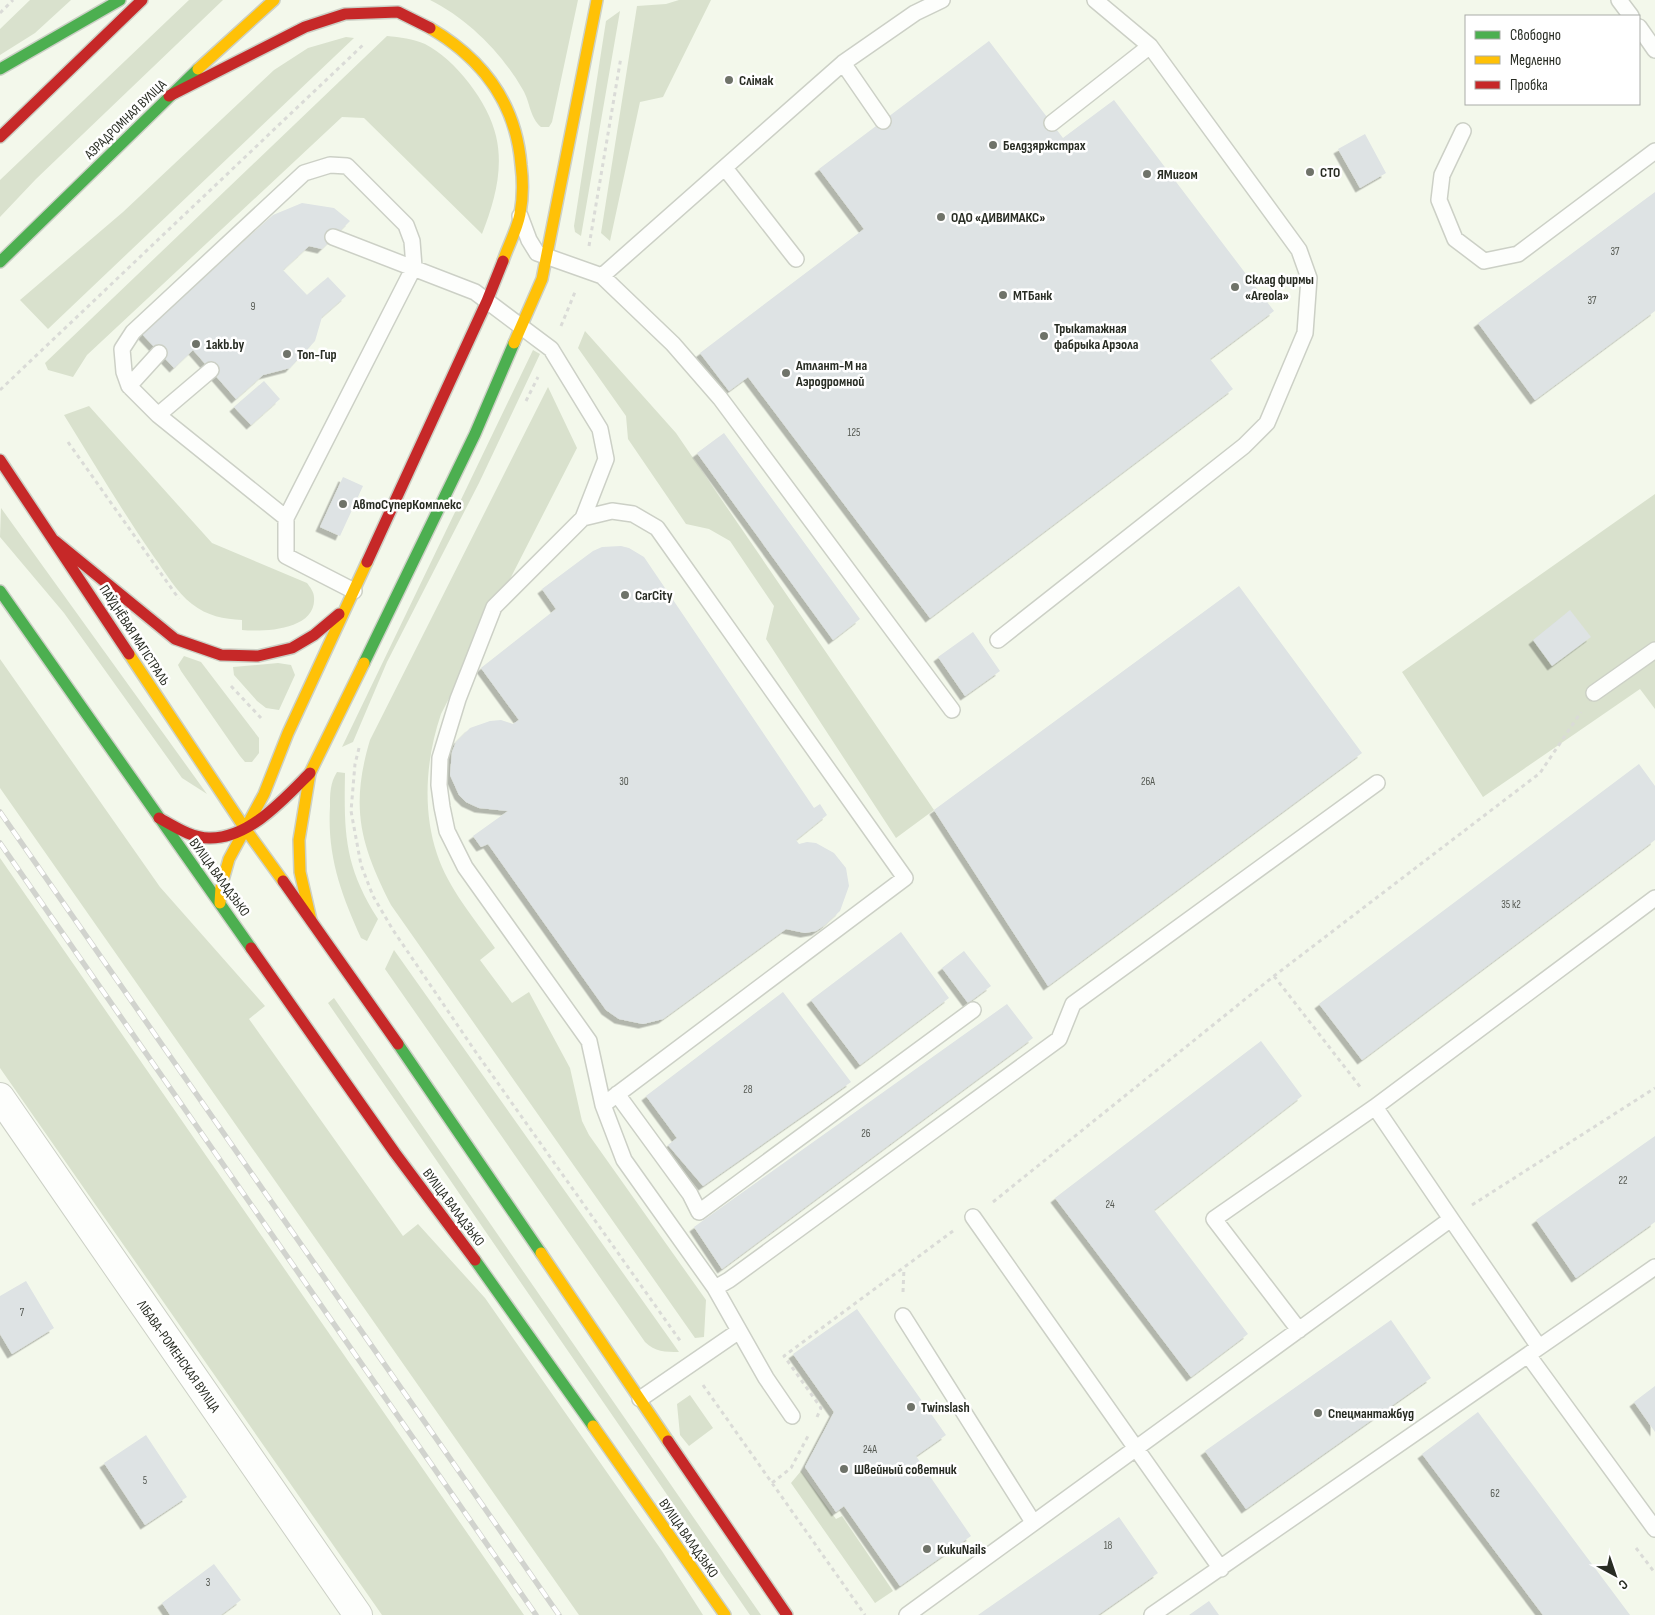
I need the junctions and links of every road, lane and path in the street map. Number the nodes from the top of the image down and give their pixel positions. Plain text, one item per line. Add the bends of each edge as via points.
1 (13, 0) edge
2 (120, 0) edge
3 (142, 0) edge
4 (274, 0) edge
5 (598, 0) edge
6 (942, 0) edge
7 (1095, 0) edge
8 (1620, 0) edge
9 (0, 13) edge
10 (1630, 15) edge
11 (1640, 28) edge
12 (367, 42) dead end
13 (1150, 46) junction
14 (622, 48) dead end
15 (1655, 50) edge
16 (843, 63) junction
17 (0, 69) edge
18 (169, 96) junction
19 (883, 121) dead end
20 (1052, 123) dead end
21 (1463, 131) dead end
22 (0, 137) edge
23 (1655, 151) edge
24 (726, 168) junction
25 (520, 215) junction
26 (333, 237) dead end
27 (548, 256) junction
28 (796, 259) dead end
29 (0, 262) edge
30 (414, 267) junction
31 (584, 270) junction
32 (602, 276) junction
33 (487, 301) junction
34 (522, 327) junction
35 (551, 349) junction
36 (159, 353) dead end
37 (211, 370) dead end
38 (129, 386) junction
39 (0, 390) edge
40 (524, 406) dead end
41 (158, 415) junction
42 (68, 442) dead end
43 (0, 460) edge
44 (286, 518) junction
45 (583, 518) junction
46 (55, 540) junction
47 (0, 591) edge
48 (354, 591) junction
49 (183, 604) dead end
50 (346, 608) junction
51 (998, 640) dead end
52 (1655, 650) edge
53 (229, 684) dead end
54 (1594, 693) joint
55 (952, 710) dead end
56 (267, 723) dead end
57 (361, 742) dead end
58 (310, 773) junction
59 (1377, 783) dead end
60 (159, 818) junction
61 (244, 827) junction
62 (1655, 898) edge
63 (220, 903) junction
64 (311, 920) junction
65 (1274, 976) junction
66 (973, 1010) dead end
67 (1655, 1088) edge
68 (617, 1094) junction
69 (0, 1097) edge
70 (603, 1105) junction
71 (1375, 1107) junction
72 (974, 1217) junction
73 (1450, 1219) junction
74 (1655, 1267) edge
75 (715, 1288) junction
76 (902, 1316) dead end
77 (1299, 1330) junction
78 (739, 1331) junction
79 (1534, 1351) junction
80 (694, 1361) junction
81 (640, 1399) junction
82 (792, 1416) dead end
83 (813, 1426) dead end
84 (808, 1434) dead end
85 (1137, 1447) junction
86 (772, 1482) junction
87 (1033, 1522) junction
88 (1655, 1529) edge
89 (1222, 1569) junction
90 (358, 1615) edge
91 (725, 1615) edge
92 (787, 1615) edge
93 (865, 1615) edge
94 (907, 1615) edge
95 (1152, 1615) edge

1 - 9 path
2 - 17 main road
3 - 22 main road
4 - 18 main road, АЭРАДРОМНАЯ ВУЛІЦА
5 - 27 main road
6 - 16 lane via 915,13
7 - 13 lane
8 - 10 lane
11 - 15 lane
12 - 39 path
13 - 20 lane
13 - 51 lane via 1299,250 1309,278 1305,333 1267,423 1244,446
14 - 31 path
16 - 19 lane
16 - 24 lane
18 - 25 main road via 305,28 345,14 398,12 432,29 472,58 493,82 510,113 519,139 523,187
18 - 29 main road, АЭРАДРОМНАЯ ВУЛІЦА
21 - 23 lane via 1442,175 1438,200 1455,239 1484,261 1518,254
24 - 28 lane
24 - 32 lane
25 - 27 lane via 537,253
25 - 33 main road
26 - 30 lane
27 - 31 lane
27 - 34 main road
30 - 33 lane via 475,292
30 - 38 lane via 412,241 406,225 347,166 330,165 304,173 133,332 122,349
30 - 44 lane
31 - 32 lane
31 - 35 path
32 - 55 lane via 673,344 720,398
33 - 34 lane
33 - 48 main road
34 - 35 lane
34 - 58 main road via 475,434
35 - 40 path
35 - 45 lane via 600,429 606,459
36 - 38 lane
37 - 41 lane
38 - 41 lane
41 - 44 lane
42 - 49 path
43 - 46 main road, ПАЎДНЁВАЯ МАГІСТРАЛЬ
44 - 48 lane via 286,556
45 - 68 lane via 612,511 633,514 657,528 905,878
45 - 70 lane via 494,607 458,699 440,758 439,785 447,831 465,867 589,1042
46 - 50 main road via 175,638 221,655 258,656 292,648 314,636
46 - 61 main road, ПАЎДНЁВАЯ МАГІСТРАЛЬ
47 - 60 main road
48 - 50 main road
50 - 61 main road via 288,733 264,794
52 - 54 lane
53 - 56 path
54 - 65 path via 1540,772
57 - 80 path via 354,764 351,811 361,865 373,896 473,1048
58 - 61 main road via 285,800
58 - 64 main road via 300,840 300,872
59 - 75 lane via 1072,1004 1059,1039
60 - 61 main road via 194,835 209,838 222,837
60 - 63 main road, ВУЛІЦА ВАЛАДЗЬКО
61 - 63 main road via 222,876
61 - 64 main road
62 - 71 lane
63 - 91 main road, ВУЛІЦА ВАЛАДЗЬКО via 395,1153 507,1303
64 - 81 main road
65 - 71 path
65 - 72 path
66 - 68 lane via 699,1212 690,1194
67 - 73 path
68 - 70 lane
69 - 90 street, ЛІБАВА-РОМЕНСКАЯ ВУЛІЦА
70 - 75 lane via 624,1160
71 - 73 lane
71 - 77 lane via 1214,1219
72 - 83 path via 784,1356 821,1408
72 - 85 lane
73 - 77 lane
73 - 79 lane
74 - 79 lane
75 - 78 lane
76 - 87 lane
77 - 85 lane
78 - 80 lane
78 - 82 lane
79 - 88 lane
79 - 89 lane
80 - 81 lane
80 - 86 path via 702,1383
81 - 92 main road
84 - 86 path via 791,1468
85 - 87 lane
85 - 89 lane
86 - 93 path
87 - 94 lane
89 - 95 lane

